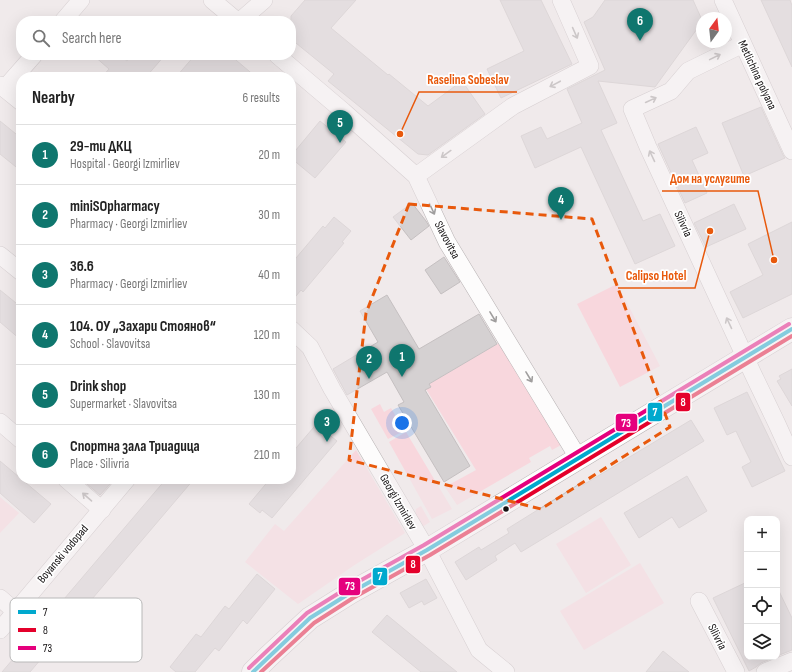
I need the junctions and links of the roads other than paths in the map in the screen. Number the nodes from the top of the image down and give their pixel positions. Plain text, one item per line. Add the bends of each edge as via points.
1 (81, 0) edge
2 (212, 0) edge
3 (264, 0) edge
4 (560, 0) edge
5 (723, 0) edge
6 (67, 16) edge
7 (232, 16) edge
8 (244, 16) edge
9 (743, 44) junction
10 (29, 60) edge
11 (283, 60) edge
12 (17, 72) edge
13 (16, 73) edge
14 (2, 87) edge
15 (16, 98) edge
16 (792, 151) edge
17 (416, 176) junction
18 (0, 255) edge
19 (16, 268) edge
20 (792, 329) edge
21 (296, 334) edge
22 (745, 358) junction
23 (0, 422) edge
24 (16, 436) edge
25 (792, 457) edge
26 (579, 459) junction
27 (72, 484) edge
28 (123, 484) edge
29 (102, 510) junction
30 (427, 550) junction
31 (0, 598) edge
32 (26, 598) edge
33 (699, 601) dead end
34 (10, 607) edge
35 (10, 617) edge
36 (0, 630) edge
37 (792, 661) edge
38 (253, 672) edge
39 (506, 672) edge
40 (736, 672) edge
41 (765, 672) edge

1 - 6 street
2 - 7 street
3 - 8 street
4 -> 17 street via 590,66 513,106
5 - 9 street, Metlichina polyana
9 - 16 street, Metlichina polyana
22 -> 9 street, Silivria via 632,109 671,91 688,71
10 - 12 street
11 - 17 street, Slavovitsa
13 - 14 street
14 - 15 street
17 -> 26 street, Slavovitsa via 447,242
18 - 19 street
20 - 22 street
21 - 30 street, Georgi Izmirliev via 310,347
22 - 25 street, Silivria
22 - 26 street
23 - 24 street
26 - 30 street
29 -> 27 street
28 - 29 street, Boyanski vodopad
29 - 32 street, Boyanski vodopad
30 - 38 street via 310,618
30 - 39 street, Georgi Izmirliev via 479,650
31 - 34 street
33 - 40 street, Silivria
35 - 36 street, Boyanski vodopad
37 - 41 street

